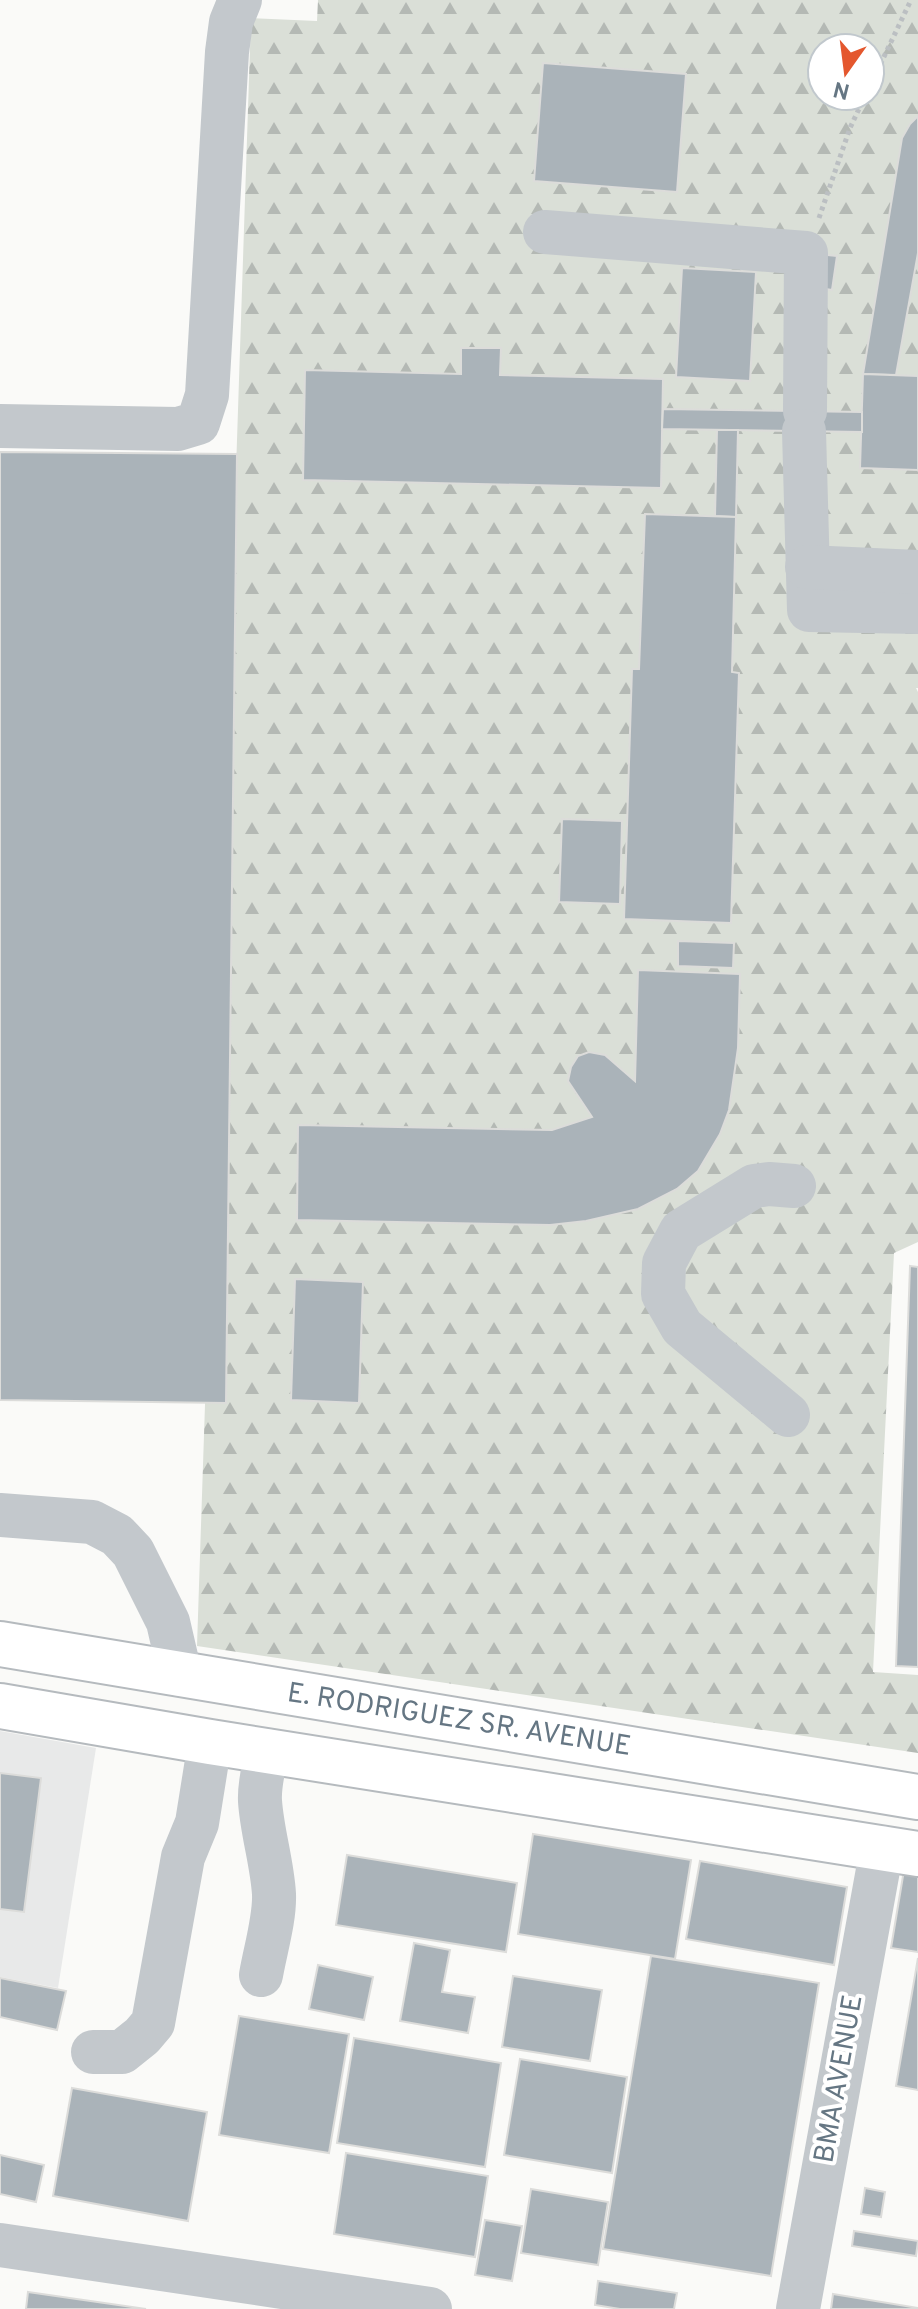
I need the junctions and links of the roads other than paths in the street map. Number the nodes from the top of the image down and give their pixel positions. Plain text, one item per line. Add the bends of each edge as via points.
1 (240, 0) edge
2 (545, 232) dead end
3 (0, 426) edge
4 (807, 567) junction
5 (918, 572) edge
6 (918, 612) edge
7 (794, 1186) dead end
8 (788, 1415) dead end
9 (0, 1515) edge
10 (0, 1644) edge
11 (180, 1674) junction
12 (0, 1706) edge
13 (210, 1742) junction
14 (267, 1751) junction
15 (918, 1797) edge
16 (900, 1851) edge
17 (261, 1975) dead end
18 (93, 2052) dead end
19 (0, 2245) edge
20 (430, 2309) edge
21 (798, 2309) edge

1 - 3 street via 227,52 207,395 198,423 178,429
2 - 4 street via 806,253
4 - 5 street
4 - 6 street via 809,610
7 - 8 street via 754,1186 681,1231 664,1263 663,1294 682,1327
9 - 11 street via 92,1522 117,1535 133,1552 168,1622
10 - 11 main road, E. RODRIGUEZ SR. AVENUE
11 - 15 main road, E. RODRIGUEZ SR. AVENUE
12 - 13 main road
13 - 14 main road
13 - 18 street via 153,2023 122,2052
14 - 16 main road
14 - 17 street via 260,1800 275,1899
16 - 21 street, BMA AVENUE
19 - 20 street

